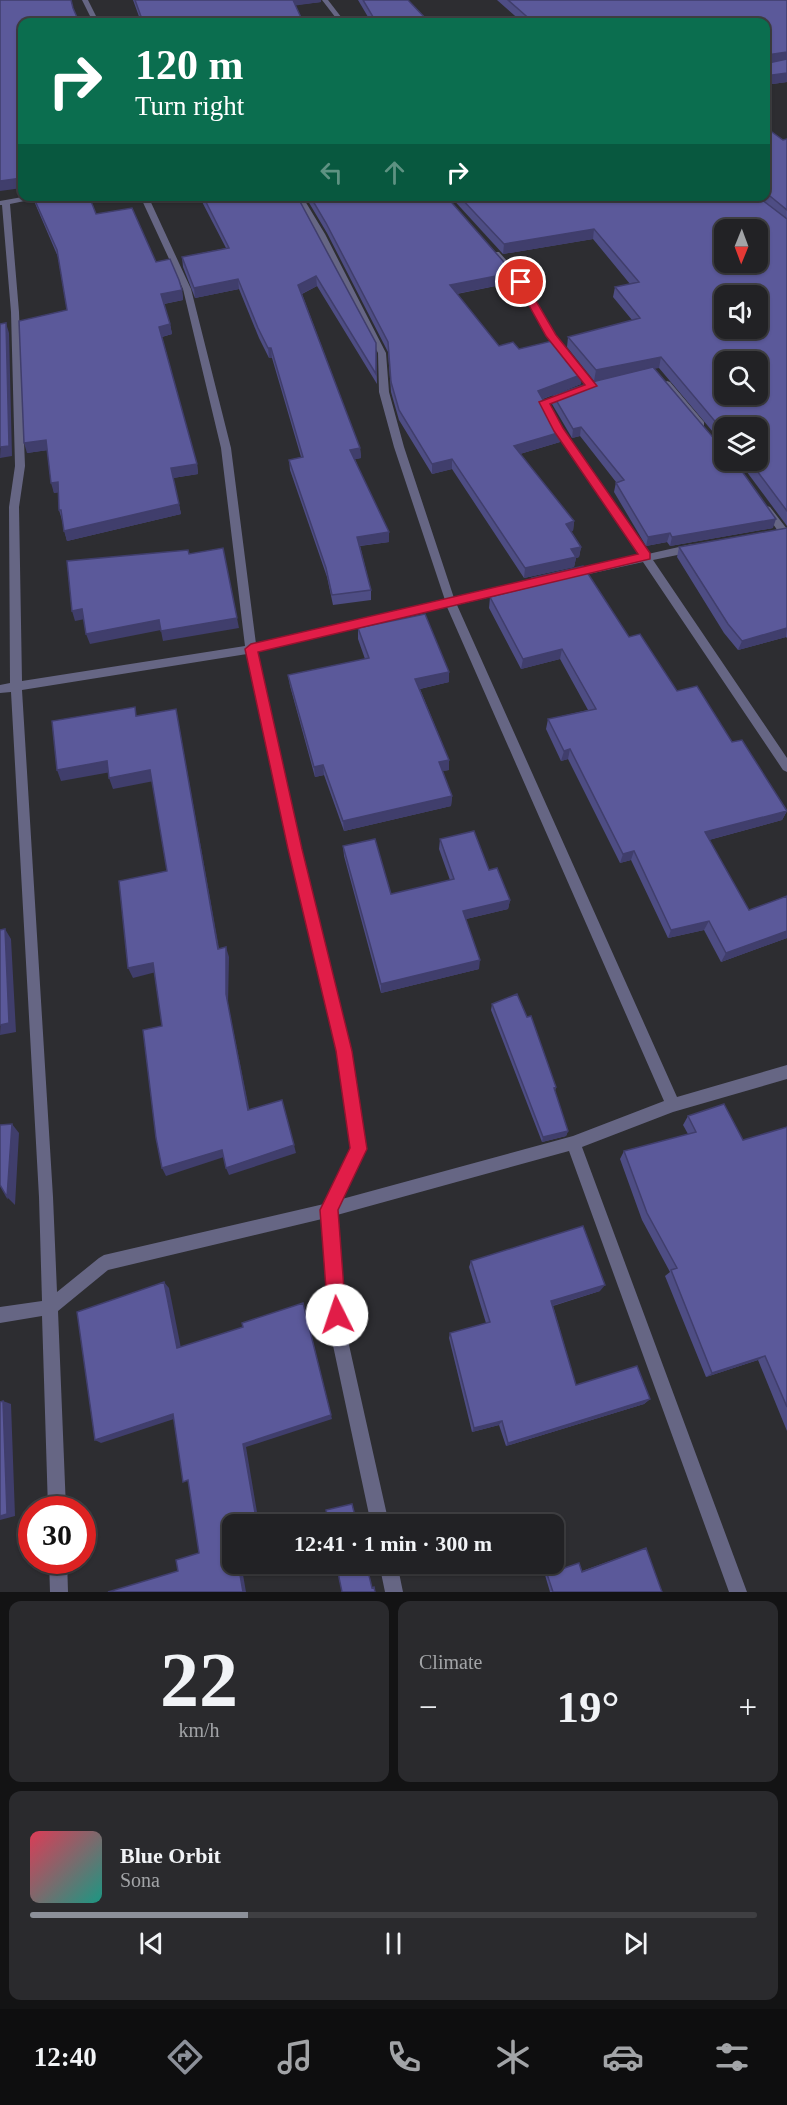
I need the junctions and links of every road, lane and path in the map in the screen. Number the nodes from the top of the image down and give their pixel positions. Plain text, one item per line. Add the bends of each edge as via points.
1 (85, 0) edge
2 (325, 0) edge
3 (94, 18) edge
4 (339, 18) edge
5 (18, 201) edge
6 (146, 201) edge
7 (301, 201) edge
8 (3, 203) edge
9 (490, 248) edge
10 (663, 379) edge
11 (706, 430) edge
12 (757, 496) edge
13 (782, 533) edge
14 (704, 546) edge
15 (646, 556) junction
16 (451, 603) junction
17 (251, 649) junction
18 (16, 686) junction
19 (0, 689) edge
20 (787, 767) edge
21 (787, 1072) edge
22 (673, 1105) junction
23 (573, 1143) junction
24 (329, 1210) junction
25 (51, 1307) junction
26 (0, 1315) edge
27 (57, 1496) edge
28 (378, 1514) edge
29 (58, 1574) edge
30 (390, 1574) edge
31 (59, 1592) edge
32 (394, 1592) edge
33 (738, 1592) edge

1 - 3 street
2 - 4 street
5 - 8 street
6 - 17 street via 187,289 226,448
7 - 16 street via 382,353 384,392 399,447
8 - 18 street via 15,312 20,466 14,507
9 - 15 street via 521,282 551,336 597,385 544,402
10 - 11 street
12 - 13 street
14 - 15 street
15 - 16 street
15 - 20 street
16 - 17 street
16 - 22 street
17 - 18 street
17 - 24 street via 344,1051 358,1149
18 - 19 street
18 - 25 street
21 - 22 street
22 - 23 street
23 - 24 street
23 - 33 street
24 - 25 street via 104,1263
24 - 28 street via 339,1336
25 - 26 street
25 - 27 street
29 - 31 street
30 - 32 street

